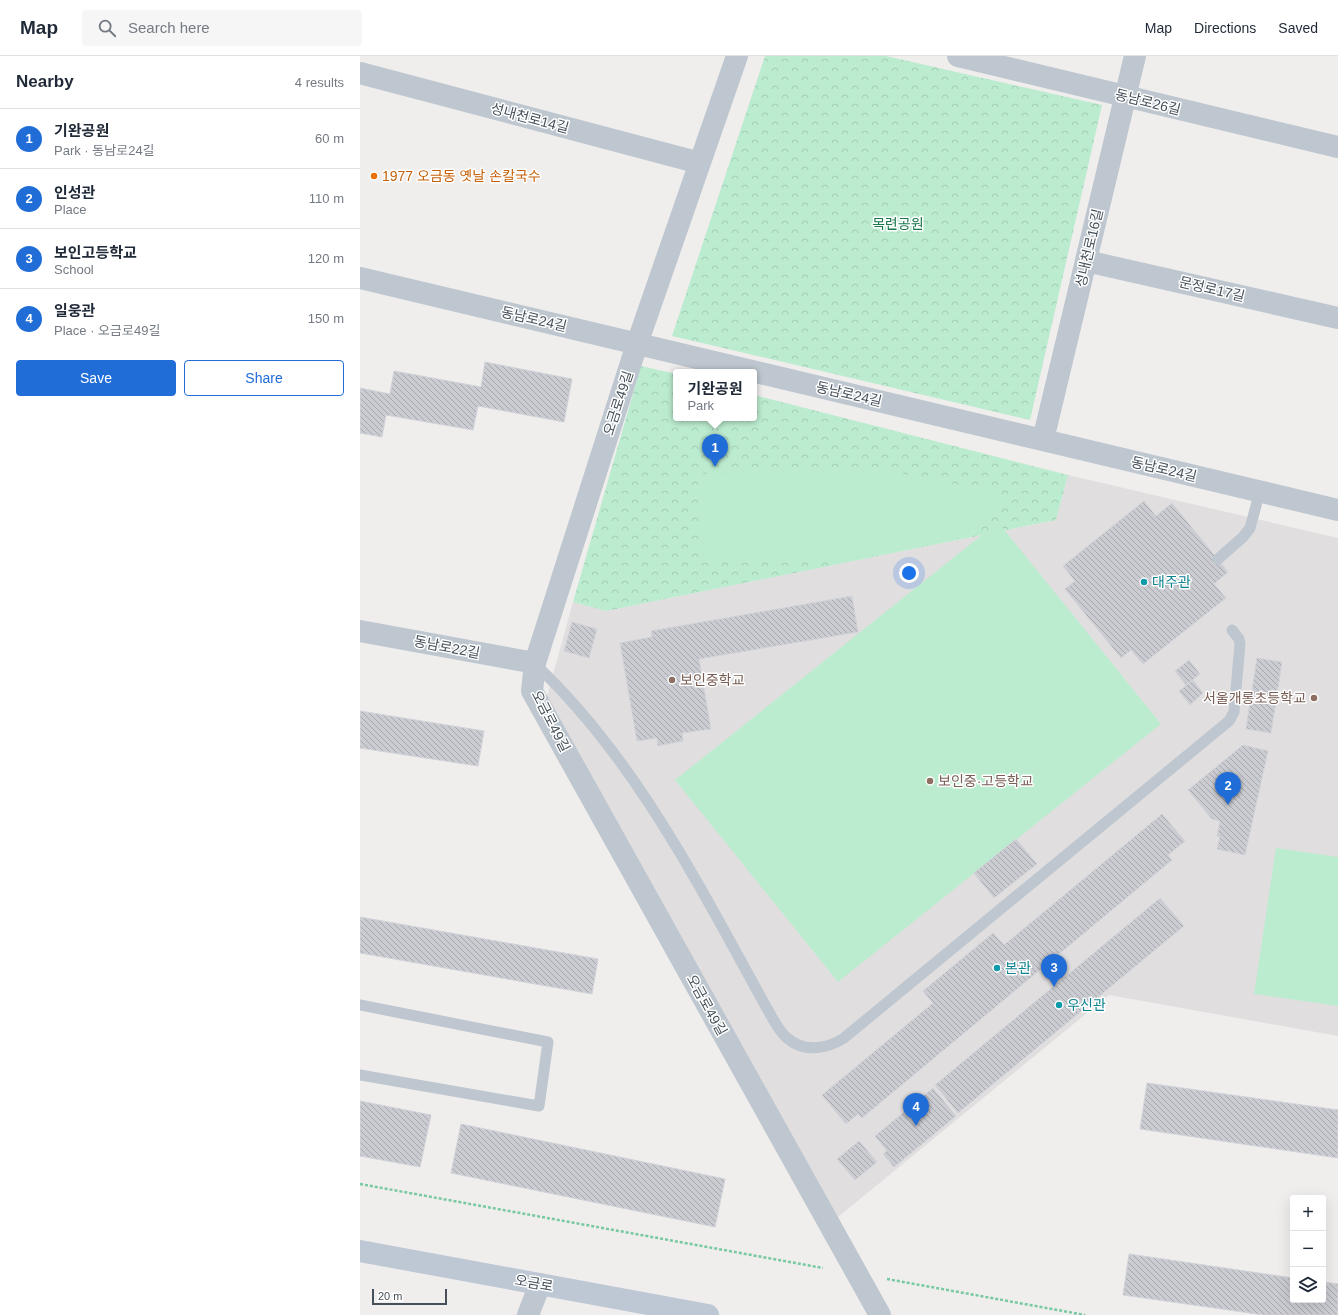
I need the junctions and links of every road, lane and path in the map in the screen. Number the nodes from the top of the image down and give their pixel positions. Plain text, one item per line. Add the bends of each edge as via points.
1 (362, 56) edge
2 (737, 56) edge
3 (958, 56) edge
4 (1135, 56) edge
5 (360, 63) edge
6 (360, 73) edge
7 (1126, 96) junction
8 (1338, 147) edge
9 (700, 163) junction
10 (1086, 260) junction
11 (360, 278) edge
12 (1338, 318) edge
13 (637, 344) junction
14 (743, 369) edge
15 (757, 372) edge
16 (1043, 440) junction
17 (1260, 491) junction
18 (1338, 510) edge
19 (1218, 559) dead end
20 (1232, 630) dead end
21 (360, 631) edge
22 (534, 663) junction
23 (360, 1005) edge
24 (360, 1074) edge
25 (360, 1184) edge
26 (360, 1251) edge
27 (824, 1268) dead end
28 (882, 1278) dead end
29 (540, 1284) junction
30 (528, 1315) edge
31 (708, 1315) edge
32 (880, 1315) edge
33 (1086, 1315) edge

1 - 5 street
2 - 9 street, 오금로49길
3 - 7 street, 동남로26길
4 - 7 street, 성내천로16길
6 - 9 street, 성내천로14길
7 - 8 street, 동남로26길
7 - 10 street, 성내천로16길
9 - 13 street, 오금로49길
10 - 12 street, 문정로17길
10 - 16 street, 성내천로16길
11 - 13 street, 동남로24길
13 - 14 street, 동남로24길
13 - 22 street, 오금로49길
15 - 16 street, 동남로24길
16 - 17 street, 동남로24길
17 - 18 street, 동남로24길
17 - 19 lane via 1250,528
20 - 22 lane via 1240,644 1234,712 1229,721 844,1038 822,1048 796,1044 786,1038 779,1029 676,845 645,797 572,701
21 - 22 street, 동남로22길
22 - 32 street, 오금로49길 via 532,691
23 - 24 lane via 548,1042 539,1106
25 - 27 path
26 - 29 main road, 오금로
28 - 33 path
29 - 30 street
29 - 31 main road, 오금로

